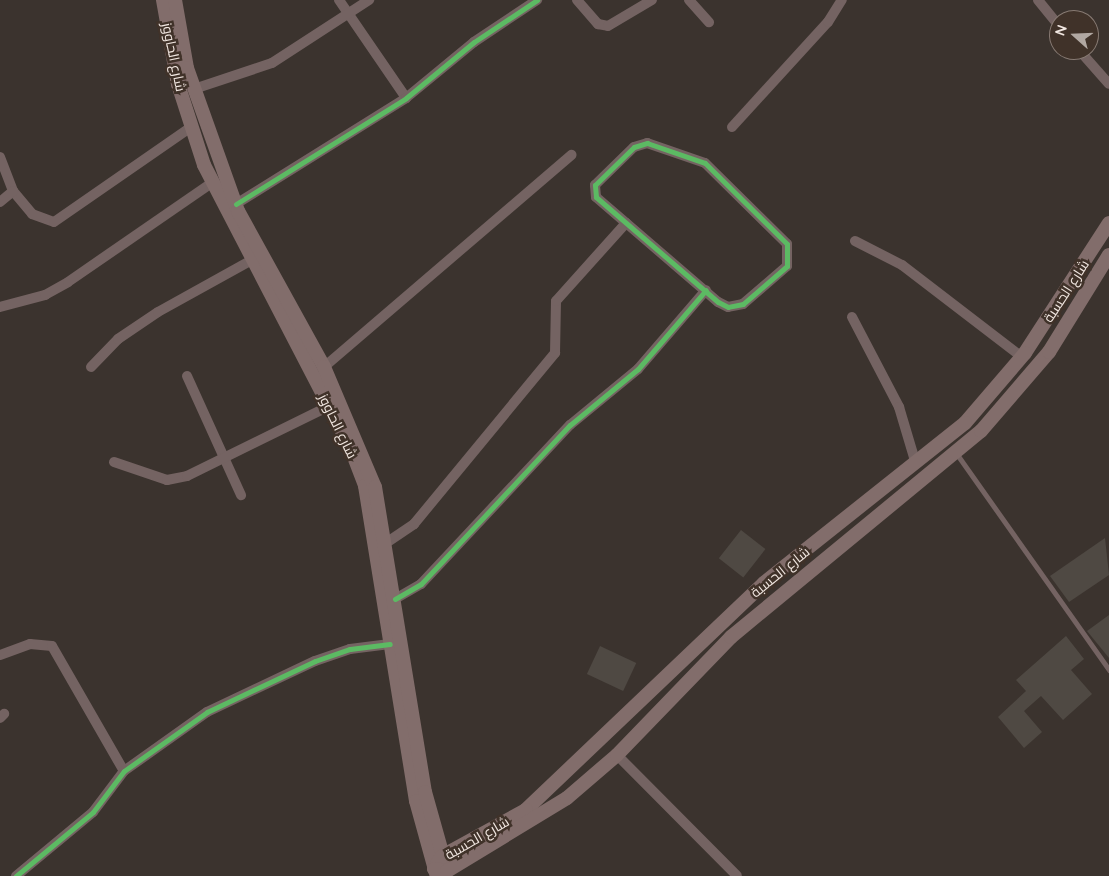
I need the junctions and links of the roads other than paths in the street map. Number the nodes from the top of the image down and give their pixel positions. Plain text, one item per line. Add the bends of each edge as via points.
1 (163, 0) edge
2 (175, 0) edge
3 (339, 0) edge
4 (369, 0) edge
5 (537, 0) edge
6 (577, 0) edge
7 (652, 0) edge
8 (689, 0) edge
9 (842, 0) edge
10 (1038, 0) edge
11 (348, 14) junction
12 (1049, 14) edge
13 (709, 22) dead end
14 (1088, 60) edge
15 (1109, 84) edge
16 (194, 88) junction
17 (406, 98) junction
18 (191, 126) junction
19 (732, 127) dead end
20 (571, 155) dead end
21 (0, 157) edge
22 (213, 182) junction
23 (13, 191) junction
24 (0, 202) edge
25 (236, 204) junction
26 (626, 222) junction
27 (1109, 223) edge
28 (856, 241) dead end
29 (1109, 255) edge
30 (252, 260) junction
31 (706, 290) junction
32 (0, 307) edge
33 (852, 317) dead end
34 (1022, 357) junction
35 (91, 367) dead end
36 (324, 367) junction
37 (187, 376) dead end
38 (329, 406) junction
39 (956, 453) junction
40 (225, 454) junction
41 (114, 462) dead end
42 (916, 464) junction
43 (241, 495) dead end
44 (386, 543) junction
45 (394, 599) junction
46 (390, 644) junction
47 (0, 655) edge
48 (1109, 670) edge
49 (616, 755) junction
50 (124, 771) junction
51 (442, 856) junction
52 (442, 873) edge
53 (16, 876) edge
54 (737, 876) edge

1 - 18 main road, شارع الحاووز via 169,42
2 - 16 main road, شارع الحاووز
3 - 11 street
4 - 11 street
5 - 17 street via 474,42
6 - 7 street via 598,24 608,26
8 - 13 street
9 - 19 street via 804,50
10 - 12 street
11 - 16 street via 272,63
11 - 17 street
14 - 15 street
16 - 25 main road, شارع الحاووز
17 - 25 street
18 - 22 main road, شارع الحاووز
18 - 23 street via 58,221 38,220
20 - 36 street
21 - 23 street
22 - 30 main road, شارع الحاووز
22 - 32 street via 68,282 45,295
23 - 24 street
25 - 36 main road, شارع الحاووز
26 - 31 street
26 - 31 street via 598,201 594,189 634,146 647,143 705,163 785,241 790,255 787,266 739,306 721,304
26 - 44 street via 556,301 555,353 414,524
27 - 34 main road, شارع الحسبة
28 - 34 street via 902,265
29 - 39 main road, شارع الحسبة via 1049,352 981,431
30 - 35 street via 118,338
30 - 38 main road, شارع الحاووز
31 - 45 street via 638,369 570,425 421,584
33 - 42 street via 899,407
34 - 42 main road, شارع الحسبة via 965,423
36 - 44 main road, شارع الحاووز via 375,487
37 - 40 street
38 - 40 street
38 - 46 main road, شارع الحاووز via 364,486
39 - 48 lane
39 - 49 main road, شارع الحسبة via 731,637
40 - 41 street via 187,476 167,480
40 - 43 street
42 - 51 main road, شارع الحسبة via 764,583 526,810
44 - 45 main road, شارع الحاووز
45 - 51 main road, شارع الحاووز via 425,792
46 - 50 street via 350,649 245,690 206,712
46 - 52 main road, شارع الحاووز via 416,802
47 - 50 street via 30,644 52,646
49 - 52 main road, شارع الحسبة via 558,803
49 - 54 street
50 - 53 street via 93,812
51 - 52 main road, شارع الحسبة

